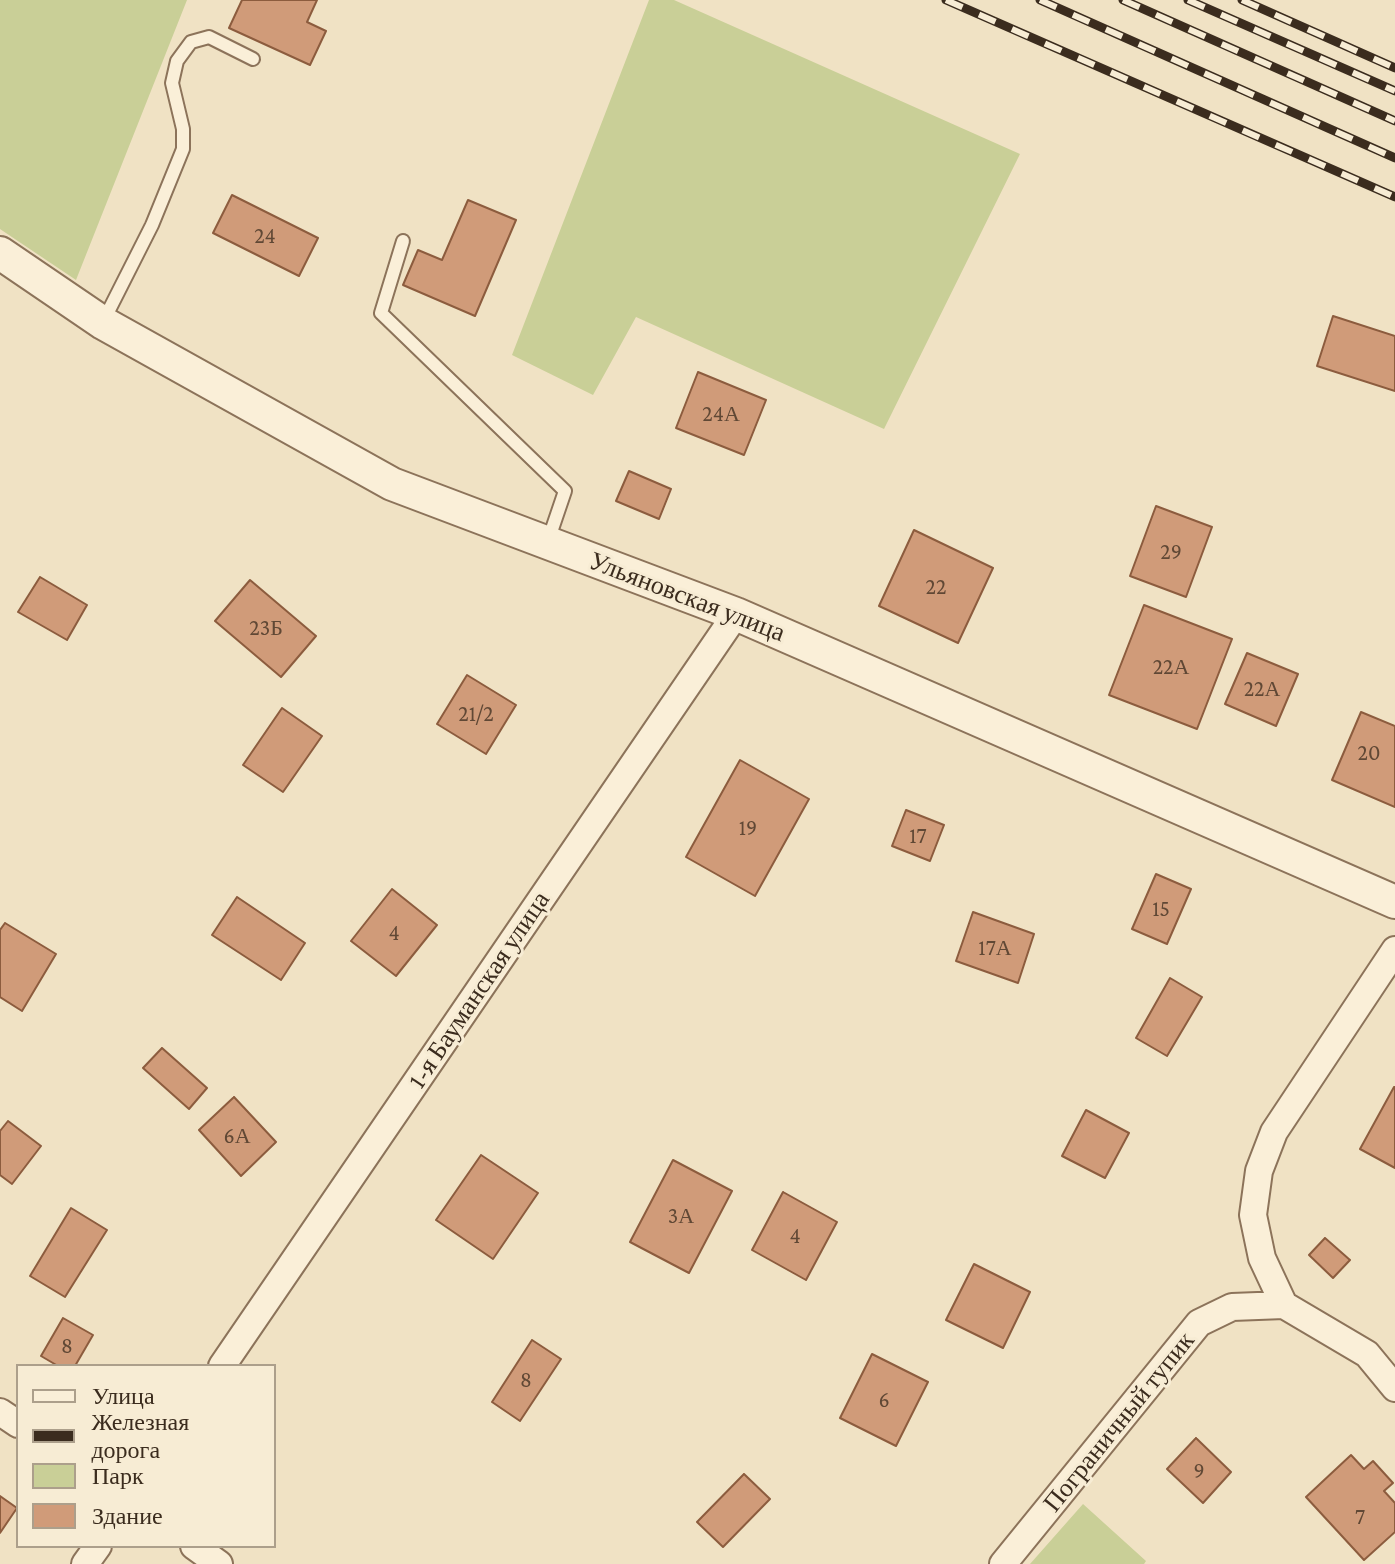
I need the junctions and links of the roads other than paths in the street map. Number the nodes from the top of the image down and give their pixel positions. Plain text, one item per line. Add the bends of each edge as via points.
1 (253, 59) dead end
2 (403, 241) dead end
3 (0, 253) edge
4 (103, 323) junction
5 (547, 543) junction
6 (736, 614) junction
7 (1395, 902) edge
8 (1395, 950) edge
9 (1284, 1305) junction
10 (223, 1364) edge
11 (1395, 1388) edge
12 (197, 1548) edge
13 (219, 1564) edge
14 (1003, 1564) edge

1 - 4 lane via 209,37 191,42 177,61 172,83 183,149
2 - 5 lane via 381,313 565,491
3 - 4 street, Ульяновская улица
4 - 5 street, Ульяновская улица via 392,484
5 - 6 street, Ульяновская улица
6 - 7 street, Ульяновская улица
6 - 10 street, 1-я Бауманская улица
8 - 9 street via 1274,1132 1259,1171 1253,1215 1262,1258
9 - 11 street via 1367,1354
9 - 14 street, Пограничный тупик via 1232,1307 1199,1323
12 - 13 street

